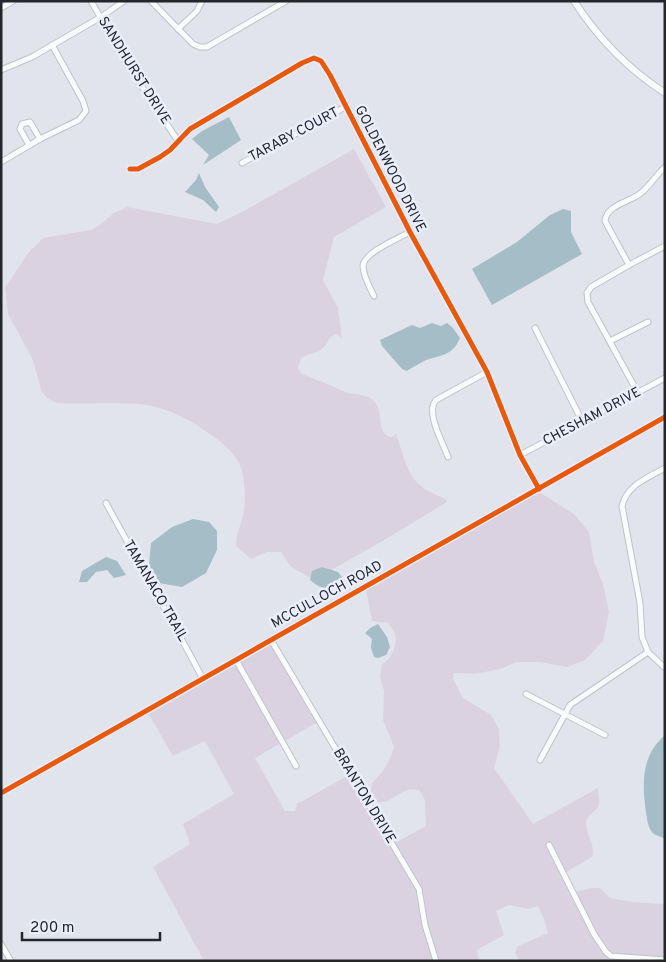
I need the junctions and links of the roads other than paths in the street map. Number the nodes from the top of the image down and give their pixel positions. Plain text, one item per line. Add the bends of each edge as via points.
1 (13, 1) edge
2 (91, 1) edge
3 (124, 1) edge
4 (151, 1) edge
5 (202, 1) edge
6 (286, 1) edge
7 (574, 1) edge
8 (1, 8) edge
9 (101, 17) junction
10 (178, 29) junction
11 (52, 45) junction
12 (1, 70) edge
13 (665, 93) edge
14 (345, 107) junction
15 (40, 139) junction
16 (178, 141) junction
17 (29, 146) junction
18 (1, 162) edge
19 (242, 163) dead end
20 (665, 167) edge
21 (130, 169) dead end
22 (410, 232) junction
23 (665, 246) edge
24 (629, 264) junction
25 (374, 296) dead end
26 (648, 322) dead end
27 (535, 328) dead end
28 (610, 341) junction
29 (487, 372) junction
30 (665, 378) edge
31 (638, 394) junction
32 (665, 417) edge
33 (582, 421) junction
34 (520, 455) junction
35 (448, 457) dead end
36 (665, 468) edge
37 (539, 489) junction
38 (106, 504) dead end
39 (271, 640) junction
40 (648, 652) junction
41 (236, 660) junction
42 (665, 668) edge
43 (203, 678) junction
44 (526, 694) dead end
45 (564, 714) junction
46 (605, 736) dead end
47 (540, 760) dead end
48 (296, 766) dead end
49 (1, 793) edge
50 (549, 845) dead end
51 (1, 944) edge
52 (665, 960) edge
53 (11, 961) edge
54 (436, 961) edge

1 - 8 street
2 - 9 street, SANDHURST DRIVE
3 - 9 street
4 - 10 street
5 - 10 street via 197,11
6 - 10 street via 207,47 193,44
7 - 13 main road via 616,54
9 - 11 street
9 - 16 street, SANDHURST DRIVE via 127,64
11 - 12 street
11 - 15 street via 86,111 79,120
14 - 16 street, GOLDENWOOD DRIVE via 321,61 314,58 190,129
14 - 19 street, TARABY COURT
14 - 22 street, GOLDENWOOD DRIVE
15 - 17 street
15 - 17 street via 30,122 22,124 20,129
16 - 21 street, GOLDENWOOD DRIVE via 160,157 138,169
17 - 18 street
20 - 24 street via 641,193 606,216 605,221
22 - 25 street via 369,255 364,262 363,268
22 - 29 street, GOLDENWOOD DRIVE
23 - 24 street
24 - 28 street via 587,293 588,302
26 - 28 street
27 - 33 street
28 - 31 street
29 - 34 street, GOLDENWOOD DRIVE
29 - 35 street via 432,404 432,414
30 - 31 street, CHESHAM DRIVE
31 - 33 street, CHESHAM DRIVE
32 - 37 street, MCCULLOCH ROAD
33 - 34 street, CHESHAM DRIVE
34 - 37 street, GOLDENWOOD DRIVE
36 - 40 street via 632,488 622,506 640,603 640,628
37 - 39 street, MCCULLOCH ROAD
38 - 43 street, TAMANACO TRAIL
39 - 41 street, MCCULLOCH ROAD
39 - 54 street, BRANTON DRIVE via 419,889
40 - 42 street
40 - 45 street via 576,699
41 - 43 street, MCCULLOCH ROAD
41 - 48 street
43 - 49 street, MCCULLOCH ROAD
44 - 45 street
45 - 46 street
45 - 47 street
50 - 52 street via 606,952 611,956
51 - 53 street

